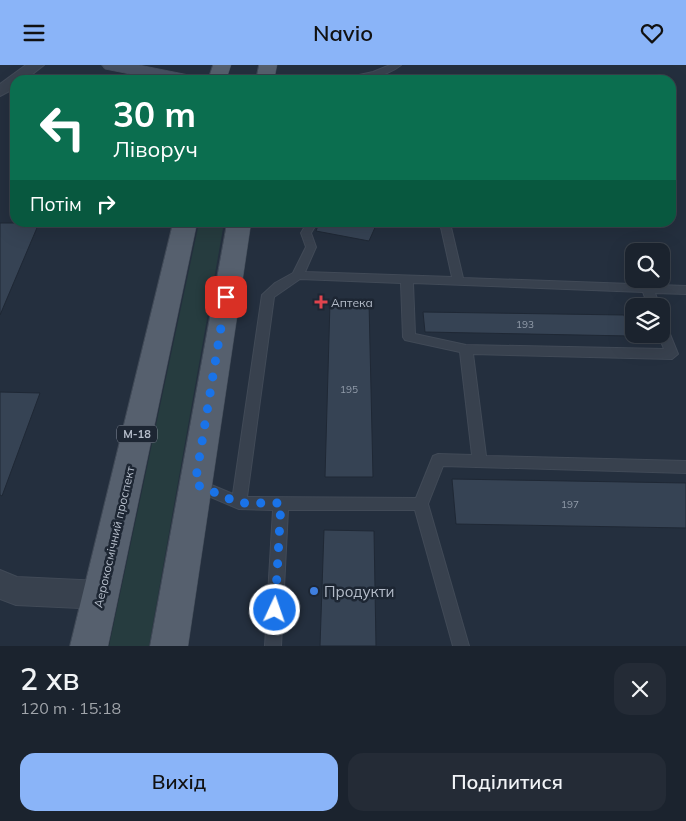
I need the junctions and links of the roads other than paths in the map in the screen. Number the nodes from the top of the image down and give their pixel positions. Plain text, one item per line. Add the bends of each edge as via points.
1 (36, 65) edge
2 (111, 65) edge
3 (397, 65) edge
4 (22, 75) edge
5 (162, 75) edge
6 (369, 75) edge
7 (184, 227) edge
8 (238, 227) edge
9 (310, 227) edge
10 (445, 227) edge
11 (298, 275) junction
12 (407, 278) junction
13 (458, 280) junction
14 (625, 287) edge
15 (647, 288) joint
16 (686, 290) edge
17 (651, 298) edge
18 (668, 343) edge
19 (466, 349) junction
20 (480, 461) junction
21 (686, 467) edge
22 (195, 484) junction
23 (239, 503) junction
24 (281, 503) junction
25 (421, 504) junction
26 (0, 585) edge
27 (101, 595) junction
28 (90, 646) edge
29 (169, 646) edge
30 (273, 646) edge
31 (462, 646) edge

1 - 4 street
2 - 5 main road
3 - 6 lane
7 - 27 main road, Аерокосмічний проспект / М-18
8 - 22 main road
9 - 11 lane via 306,233 311,247
10 - 13 lane
11 - 12 lane
11 - 23 lane via 268,295
12 - 13 lane
12 - 19 lane via 410,337
13 - 14 lane
15 - 16 lane
15 - 17 lane
18 - 19 lane via 672,354
19 - 20 lane
20 - 21 lane
20 - 25 lane via 438,460
22 - 23 lane
22 - 29 main road
23 - 24 lane
24 - 25 lane
24 - 30 lane
25 - 31 lane
26 - 27 street via 16,591
27 - 28 main road, Аерокосмічний проспект / М-18

